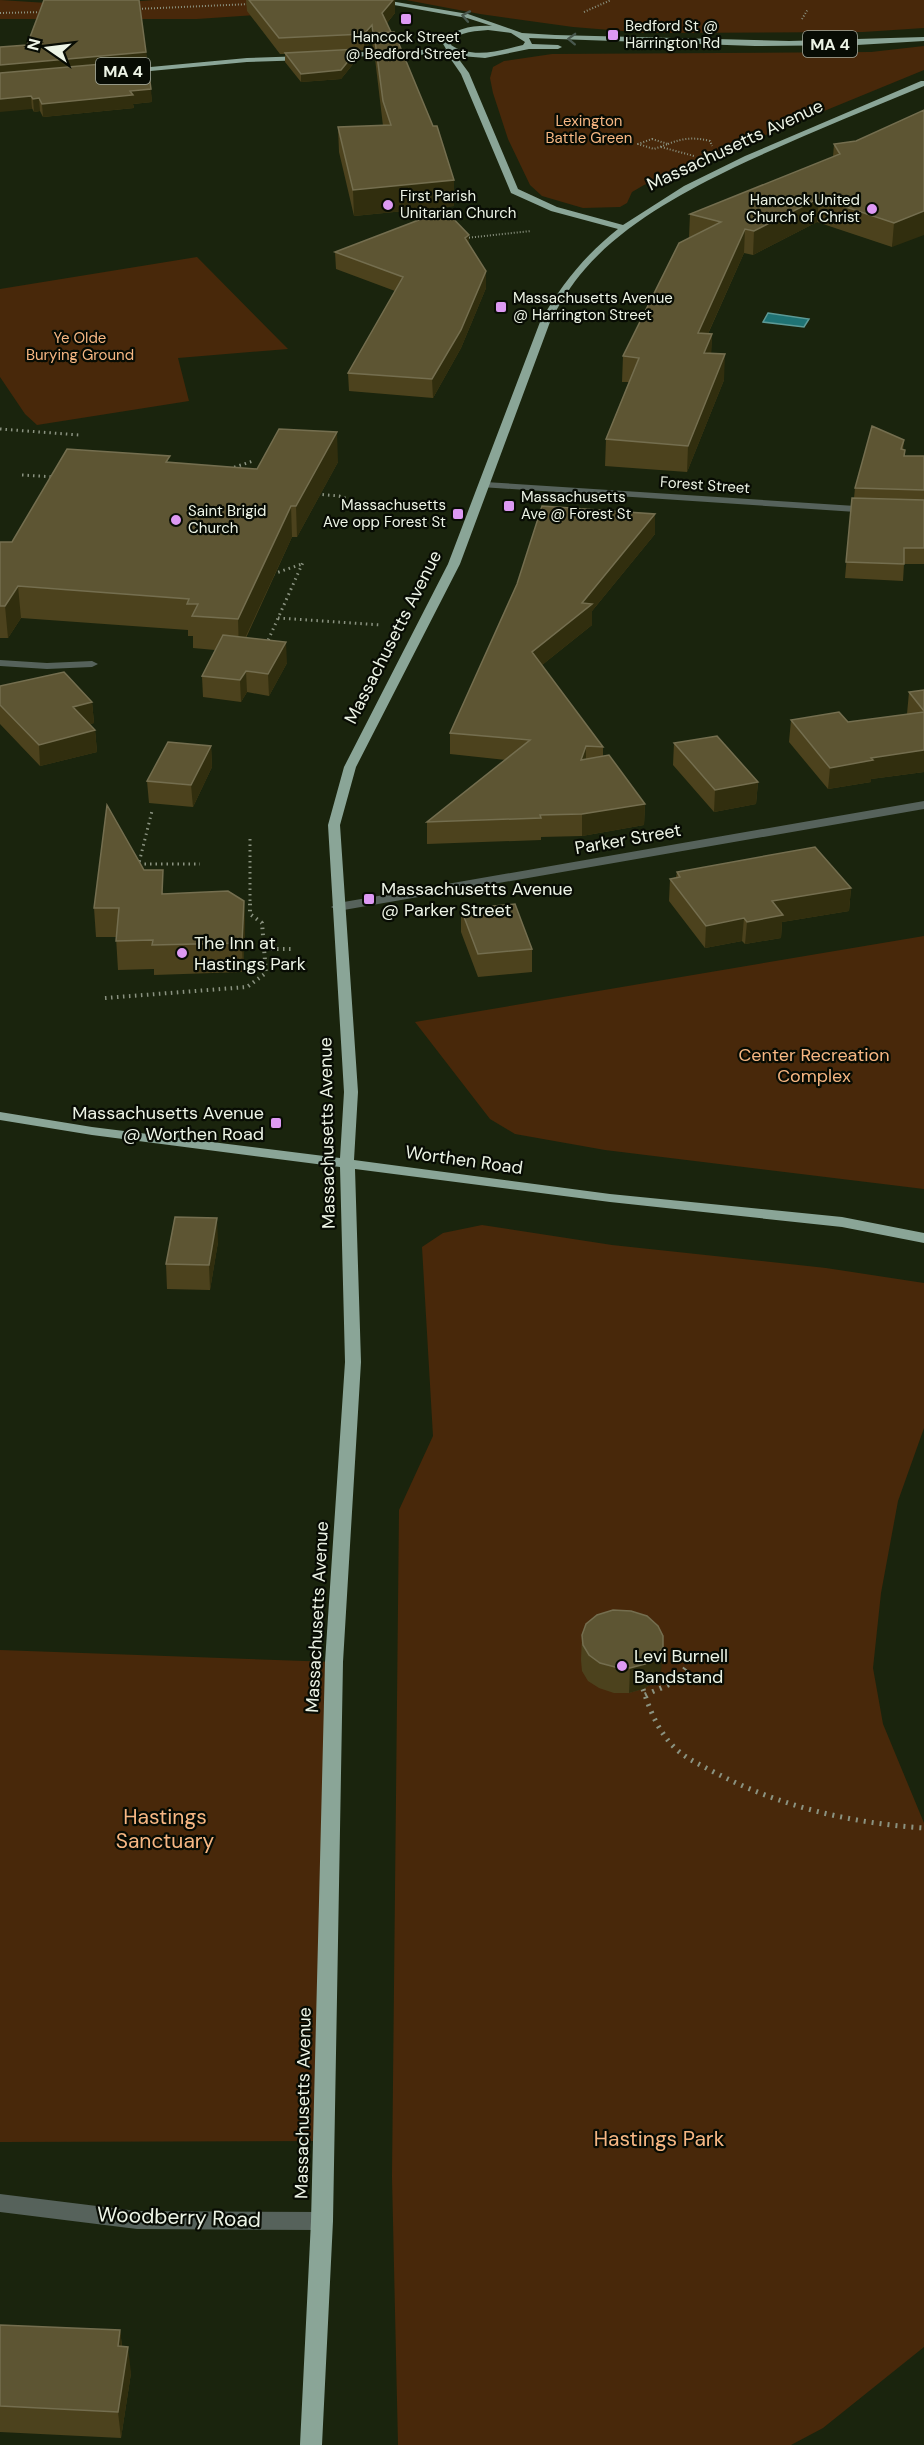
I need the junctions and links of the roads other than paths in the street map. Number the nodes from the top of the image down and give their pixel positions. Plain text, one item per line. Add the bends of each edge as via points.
1 (370, 0) edge
2 (417, 9) junction
3 (452, 30) junction
4 (513, 31) junction
5 (522, 35) junction
6 (924, 39) edge
7 (735, 45) junction
8 (526, 47) junction
9 (458, 52) junction
10 (314, 54) edge
11 (491, 54) junction
12 (122, 71) edge
13 (465, 73) junction
14 (924, 83) edge
15 (622, 227) junction
16 (485, 485) junction
17 (883, 510) edge
18 (0, 663) edge
19 (92, 664) dead end
20 (924, 806) edge
21 (338, 907) junction
22 (0, 1116) edge
23 (347, 1163) junction
24 (924, 1238) edge
25 (0, 2204) edge
26 (322, 2221) junction
27 (311, 2445) edge

1 - 2 main road
2 - 3 main road
4 -> 2 main road via 468,16
3 - 4 main road
3 - 9 main road via 447,46
3 - 9 main road via 434,41 329,53
4 - 5 main road
7 -> 5 main road, MA 4
5 - 8 main road via 529,40
6 - 7 main road, MA 4
7 - 8 main road, MA 4
8 - 11 main road
9 - 11 main road
9 - 13 main road via 454,58
10 - 12 main road, MA 4
11 - 13 main road via 473,62
13 - 15 main road via 514,190 554,210
14 - 15 main road, Massachusetts Avenue via 723,170 667,198
15 - 16 main road, Massachusetts Avenue via 584,263 548,315
16 - 17 street, Forest Street
16 - 21 main road, Massachusetts Avenue via 445,582 350,767 334,825
18 - 19 street
20 - 21 street, Parker Street
21 - 23 main road, Massachusetts Avenue via 351,1092
22 - 23 main road, Worthen Road
23 - 24 main road, Worthen Road via 610,1198 842,1222
23 - 26 main road, Massachusetts Avenue via 353,1362 334,1662
25 - 26 street, Woodberry Road via 136,2220
26 - 27 main road, Massachusetts Avenue

